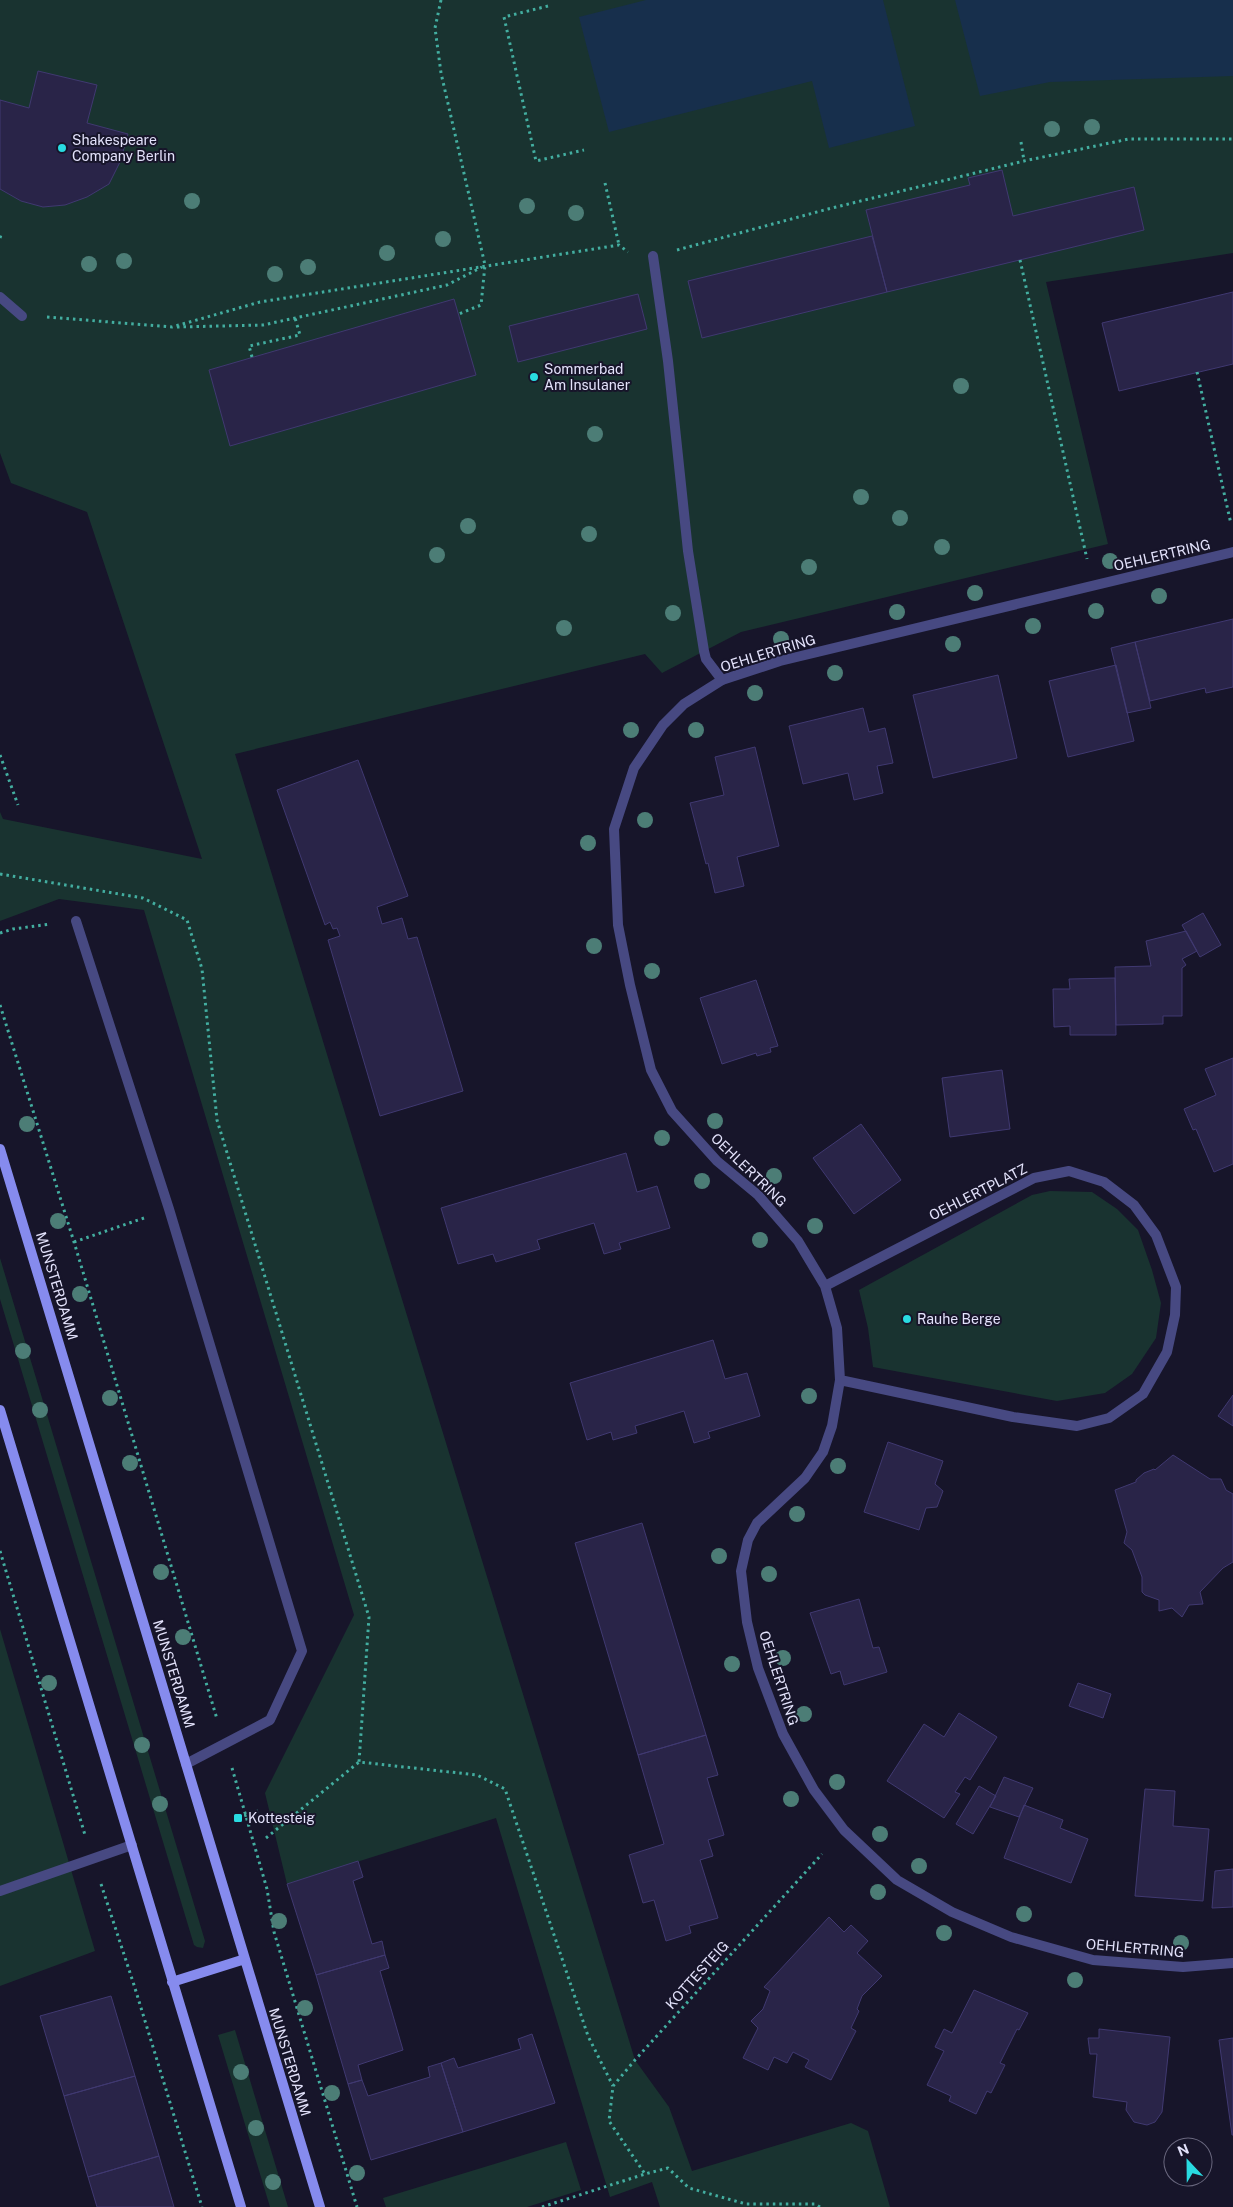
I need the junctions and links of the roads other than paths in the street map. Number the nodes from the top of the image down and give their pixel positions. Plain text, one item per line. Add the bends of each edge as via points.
1 (653, 256) road end
2 (0, 296) edge
3 (22, 316) road end
4 (1233, 552) edge
5 (722, 680) junction
6 (76, 921) dead end
7 (0, 1149) edge
8 (825, 1286) junction
9 (840, 1380) junction
10 (0, 1410) edge
11 (186, 1764) junction
12 (132, 1845) junction
13 (0, 1891) edge
14 (245, 1959) junction
15 (1233, 1962) edge
16 (172, 1982) junction
17 (241, 2207) edge
18 (320, 2207) edge

1 - 5 street via 702,642 706,659
2 - 3 street
4 - 5 street, OEHLERTRING via 780,661
5 - 8 street, OEHLERTRING via 684,704 663,725 634,768 614,829 618,925 652,1070 672,1111 717,1161 758,1195 787,1228
6 - 11 street via 169,1209 302,1651 270,1720
7 - 11 main road, MUNSTERDAMM
8 - 9 street, OEHLERTRING via 837,1328
8 - 9 street, OEHLERTPLATZ via 1034,1178 1068,1171 1104,1182 1134,1205 1156,1235 1176,1287 1175,1315 1167,1352 1143,1394 1109,1418 1076,1426 1013,1417
9 - 15 street, OEHLERTRING via 832,1426 823,1452 805,1478 757,1523 748,1540 741,1572 747,1622 758,1668 783,1734 814,1790 844,1830 897,1880 952,1912 1011,1938 1093,1960 1183,1967
10 - 12 main road
11 - 14 main road, MUNSTERDAMM
12 - 13 street
12 - 16 main road
14 - 16 main road
14 - 18 main road, MUNSTERDAMM
16 - 17 main road

